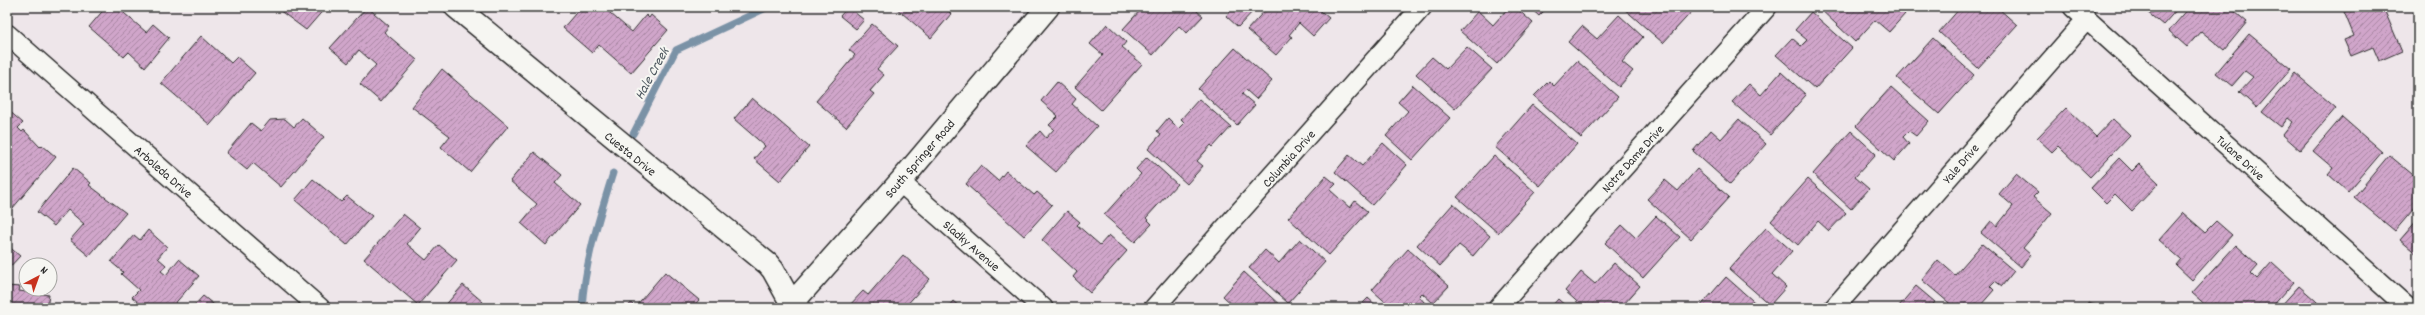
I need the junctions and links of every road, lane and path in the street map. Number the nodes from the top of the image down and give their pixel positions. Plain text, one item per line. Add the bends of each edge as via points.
1 (456, 7) edge
2 (1048, 7) edge
3 (1422, 7) edge
4 (1767, 7) edge
5 (2080, 13) edge
6 (7, 34) edge
7 (900, 182) junction
8 (792, 307) edge
9 (320, 308) edge
10 (1043, 308) edge
11 (1154, 308) edge
12 (1498, 308) edge
13 (1834, 308) edge
14 (2408, 308) edge

1 - 8 street, Cuesta Drive via 768,264
2 - 7 street, South Springer Road
3 - 11 street, Columbia Drive
4 - 12 street, Notre Dame Drive
5 - 13 street, Yale Drive
5 - 14 street, Tulane Drive
6 - 9 street, Arboleda Drive
7 - 8 street, South Springer Road
7 - 10 street, Sladky Avenue

